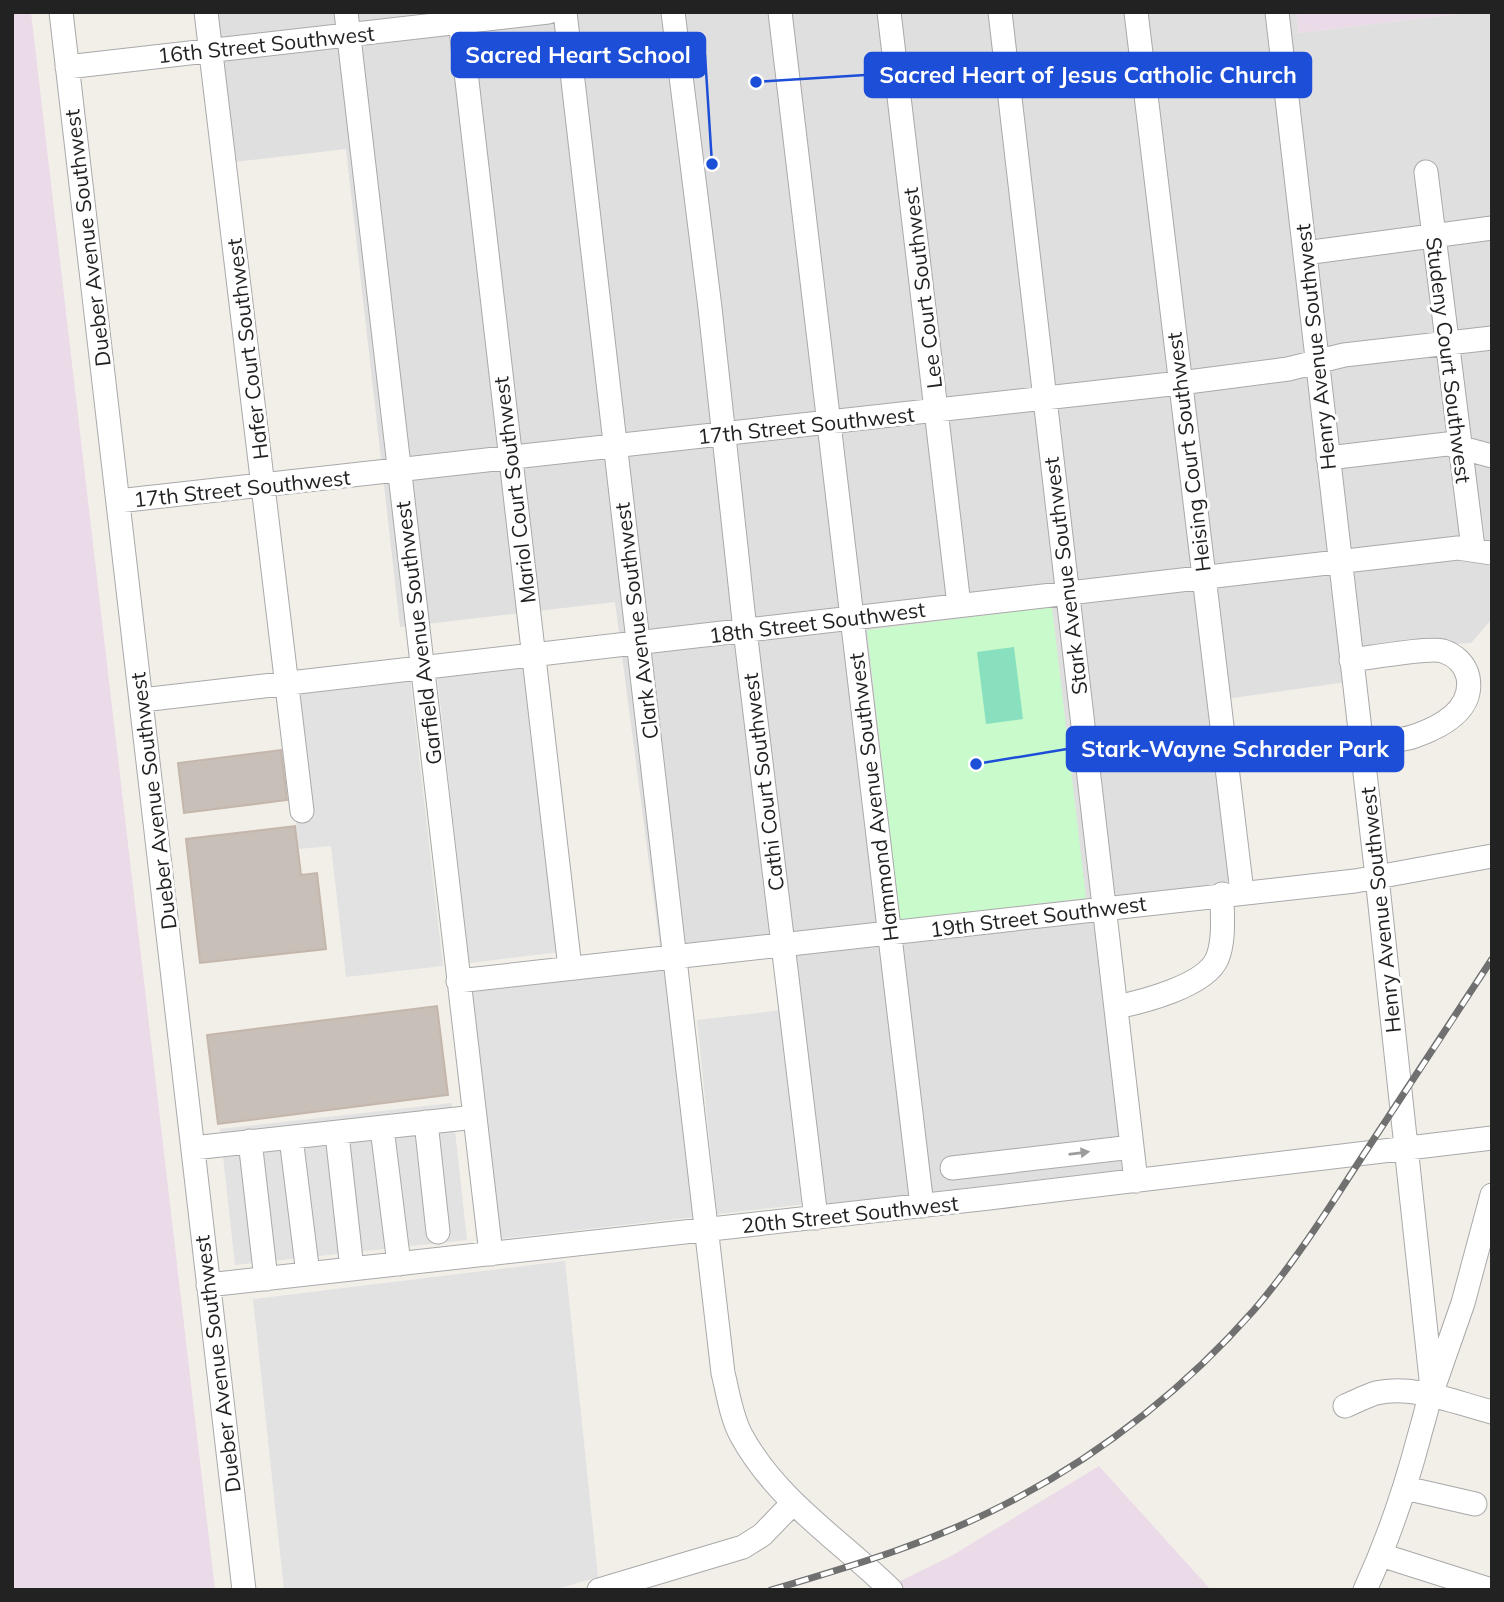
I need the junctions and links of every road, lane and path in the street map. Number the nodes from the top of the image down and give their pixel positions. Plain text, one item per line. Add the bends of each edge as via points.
1 (61, 12) edge
2 (206, 12) edge
3 (548, 12) edge
4 (565, 12) edge
5 (673, 12) edge
6 (780, 12) edge
7 (889, 12) edge
8 (1000, 12) edge
9 (1136, 12) edge
10 (1277, 12) edge
11 (460, 17) edge
12 (347, 24) edge
13 (211, 51) junction
14 (68, 67) junction
15 (1426, 172) dead end
16 (1492, 228) edge
17 (1434, 236) junction
18 (1305, 253) junction
19 (1492, 338) edge
20 (1448, 343) junction
21 (1317, 362) junction
22 (1180, 383) junction
23 (1044, 399) junction
24 (936, 412) junction
25 (831, 424) junction
26 (723, 434) junction
27 (615, 446) junction
28 (1460, 447) junction
29 (1492, 456) edge
30 (1328, 458) junction
31 (509, 459) junction
32 (399, 471) junction
33 (264, 485) junction
34 (118, 501) junction
35 (1482, 550) edge
36 (1340, 561) junction
37 (1203, 577) junction
38 (1067, 592) junction
39 (959, 605) junction
40 (852, 618) junction
41 (745, 630) junction
42 (639, 643) junction
43 (533, 655) junction
44 (1351, 660) junction
45 (423, 667) junction
46 (286, 682) junction
47 (142, 700) junction
48 (1361, 743) junction
49 (302, 811) dead end
50 (1492, 856) edge
51 (1377, 877) junction
52 (1232, 893) junction
53 (1104, 908) junction
54 (889, 933) junction
55 (782, 945) junction
56 (676, 956) junction
57 (570, 968) junction
58 (458, 981) junction
59 (1116, 1007) junction
60 (475, 1117) junction
61 (426, 1122) junction
62 (382, 1128) junction
63 (337, 1133) junction
64 (291, 1138) junction
65 (1492, 1138) edge
66 (250, 1142) junction
67 (1132, 1147) junction
68 (193, 1148) junction
69 (1406, 1148) junction
70 (985, 1164) junction
71 (952, 1168) dead end
72 (1136, 1181) junction
73 (1492, 1195) edge
74 (989, 1198) junction
75 (922, 1206) junction
76 (816, 1218) junction
77 (707, 1230) junction
78 (438, 1232) dead end
79 (491, 1254) junction
80 (399, 1264) junction
81 (352, 1269) junction
82 (308, 1274) junction
83 (266, 1279) junction
84 (208, 1285) junction
85 (1430, 1396) junction
86 (1345, 1406) dead end
87 (1492, 1412) edge
88 (1405, 1488) junction
89 (793, 1503) junction
90 (1475, 1504) dead end
91 (1381, 1555) junction
92 (244, 1590) edge
93 (599, 1590) edge
94 (891, 1590) edge
95 (1364, 1590) edge
96 (1491, 1590) edge

1 - 14 street, Dueber Avenue Southwest
2 - 13 street, Hafer Court Southwest
3 - 11 street, 16th Street Southwest
4 - 27 street, Clark Avenue Southwest
5 - 26 street, Cathi Court Southwest
6 - 25 street, Hammond Avenue Southwest
7 - 24 street, Lee Court Southwest
8 - 23 street, Stark Avenue Southwest
9 - 22 street, Heising Court Southwest
10 - 18 street, Henry Avenue Southwest
11 - 12 street, 16th Street Southwest
11 - 31 street, Mariol Court Southwest
12 - 13 street, 16th Street Southwest
12 - 32 street, Garfield Avenue Southwest
13 - 14 street, 16th Street Southwest
13 - 33 street, Hafer Court Southwest
14 - 34 street, Dueber Avenue Southwest
15 - 17 street, Studeny Court Southwest
16 - 17 street
17 - 18 street
17 - 20 street, Studeny Court Southwest
18 - 21 street, Henry Avenue Southwest
19 - 20 street, 17th Street Southwest
20 - 21 street, 17th Street Southwest
20 - 28 street, Studeny Court Southwest
21 - 22 street, 17th Street Southwest
21 - 30 street, Henry Avenue Southwest
22 - 23 street, 17th Street Southwest
22 - 37 street, Heising Court Southwest
23 - 24 street, 17th Street Southwest
23 - 38 street, Stark Avenue Southwest
24 - 25 street, 17th Street Southwest
24 - 39 street, Lee Court Southwest
25 - 26 street, 17th Street Southwest
25 - 40 street, Hammond Avenue Southwest
26 - 27 street, 17th Street Southwest
26 - 41 street, Cathi Court Southwest
27 - 31 street, 17th Street Southwest
27 - 42 street, Clark Avenue Southwest
28 - 29 street
28 - 30 street via 1447,444
28 - 35 street, Studeny Court Southwest
30 - 36 street, Henry Avenue Southwest
31 - 32 street, 17th Street Southwest
31 - 43 street, Mariol Court Southwest
32 - 33 street, 17th Street Southwest
32 - 45 street, Garfield Avenue Southwest
33 - 34 street, 17th Street Southwest
33 - 46 street, Hafer Court Southwest
34 - 47 street, Dueber Avenue Southwest
35 - 36 street, 18th Street Southwest via 1458,548
36 - 37 street, 18th Street Southwest
36 - 44 street, Henry Avenue Southwest
37 - 38 street, 18th Street Southwest
37 - 52 street, Heising Court Southwest
38 - 39 street, 18th Street Southwest
38 - 53 street, Stark Avenue Southwest
39 - 40 street, 18th Street Southwest
40 - 41 street, 18th Street Southwest
40 - 54 street, Hammond Avenue Southwest
41 - 42 street, 18th Street Southwest
41 - 55 street, Cathi Court Southwest
42 - 43 street, 18th Street Southwest
42 - 56 street, Clark Avenue Southwest
43 - 45 street, 18th Street Southwest
43 - 57 street, Mariol Court Southwest
44 - 48 street, Henry Avenue Southwest
44 - 48 street via 1436,650 1460,662 1468,679 1468,695 1450,719 1413,737
45 - 46 street, 18th Street Southwest
45 - 58 street, Garfield Avenue Southwest
46 - 47 street, 18th Street Southwest
46 - 49 street, Hafer Court Southwest
47 - 68 street, Dueber Avenue Southwest
48 - 51 street, Henry Avenue Southwest
50 - 51 street, 19th Street Southwest
51 - 52 street, 19th Street Southwest
51 - 69 street, Henry Avenue Southwest
52 - 53 street, 19th Street Southwest
52 - 59 street, Heising Court Southwest via 1216,961 1200,977 1142,1002
53 - 54 street, 19th Street Southwest
53 - 59 street, Stark Avenue Southwest
54 - 55 street, 19th Street Southwest
54 - 75 street, Hammond Avenue Southwest
55 - 56 street, 19th Street Southwest
55 - 76 street, Cathi Court Southwest
56 - 57 street, 19th Street Southwest
56 - 77 street, Clark Avenue Southwest
57 - 58 street, 19th Street Southwest
58 - 60 street, Garfield Avenue Southwest
59 - 67 street, Stark Avenue Southwest
60 - 61 street
60 - 79 street, Garfield Avenue Southwest
61 - 62 street
61 - 78 street
62 - 63 street
62 - 80 street
63 - 64 street
63 - 81 street
64 - 66 street
64 - 82 street
65 - 69 street, 20th Street Southwest
66 - 68 street
66 - 83 street
70 -> 67 street
67 - 72 street, Stark Avenue Southwest
68 - 84 street, Dueber Avenue Southwest
69 - 72 street, 20th Street Southwest
69 - 85 street, Henry Avenue Southwest
70 - 71 street
70 - 74 street
72 - 74 street, 20th Street Southwest
73 - 85 street via 1463,1303
74 - 75 street, 20th Street Southwest
75 - 76 street, 20th Street Southwest
76 - 77 street, 20th Street Southwest
77 - 79 street, 20th Street Southwest
77 - 89 street, Clark Avenue Southwest via 731,1408 741,1434
79 - 80 street, 20th Street Southwest
80 - 81 street, 20th Street Southwest
81 - 82 street, 20th Street Southwest
82 - 83 street, 20th Street Southwest
83 - 84 street, 20th Street Southwest
84 - 92 street, Dueber Avenue Southwest
85 - 86 street via 1386,1392
85 - 87 street
85 - 88 street, Henry Avenue Southwest
88 - 90 street
88 - 91 street, Henry Avenue Southwest
89 - 93 street via 762,1535 743,1547
89 - 94 street, Clark Avenue Southwest
91 - 95 street, Henry Avenue Southwest
91 - 96 street

